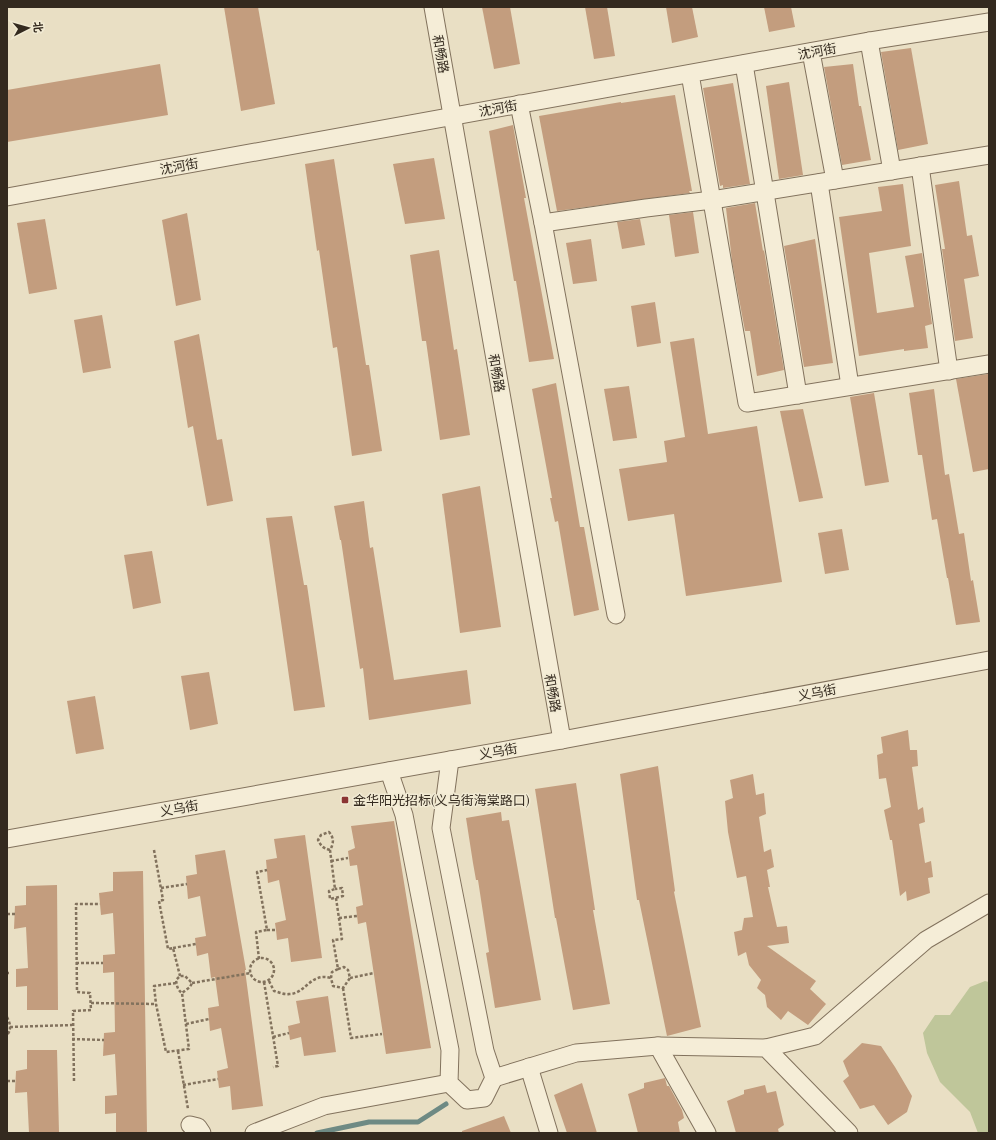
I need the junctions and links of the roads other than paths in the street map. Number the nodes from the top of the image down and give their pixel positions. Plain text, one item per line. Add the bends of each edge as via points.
1 (433, 7) edge
2 (989, 22) edge
3 (869, 41) junction
4 (811, 52) junction
5 (744, 64) junction
6 (690, 74) junction
7 (519, 104) junction
8 (452, 116) junction
9 (989, 155) edge
10 (920, 166) junction
11 (892, 171) junction
12 (827, 182) junction
13 (765, 192) junction
14 (7, 197) edge
15 (712, 200) junction
16 (543, 223) junction
17 (989, 364) edge
18 (948, 371) junction
19 (850, 386) junction
20 (798, 395) junction
21 (616, 615) dead end
22 (989, 660) edge
23 (562, 740) junction
24 (450, 760) junction
25 (389, 771) junction
26 (7, 839) edge
27 (989, 903) edge
28 (658, 1046) junction
29 (766, 1048) junction
30 (529, 1067) junction
31 (494, 1078) junction
32 (449, 1083) junction
33 (254, 1133) edge
34 (549, 1133) edge
35 (707, 1133) edge
36 (849, 1133) edge

1 - 8 street, 和畅路
2 - 3 street, 沈河街
3 - 4 street, 沈河街
3 - 11 street
4 - 5 street, 沈河街
4 - 12 street
5 - 6 street, 沈河街
5 - 13 street
6 - 7 street, 沈河街
6 - 15 street
7 - 8 street, 沈河街
7 - 16 street
8 - 14 street, 沈河街
8 - 23 street, 和畅路
9 - 10 street
10 - 11 street
10 - 18 street
11 - 12 street
12 - 13 street
12 - 19 street
13 - 15 street
13 - 20 street
15 - 16 street
15 - 20 street via 747,403
16 - 21 street
17 - 18 street
18 - 19 street
19 - 20 street
22 - 23 street, 义乌街
23 - 24 street, 义乌街
24 - 25 street, 义乌街
24 - 31 street via 441,828 485,1051
25 - 26 street, 义乌街
25 - 32 street via 404,815 449,1043
27 - 29 street via 926,940 816,1036
28 - 29 street
28 - 30 street via 576,1053
28 - 35 street
29 - 36 street
30 - 31 street
30 - 34 street
31 - 32 street via 484,1098 467,1100
32 - 33 street via 324,1106

